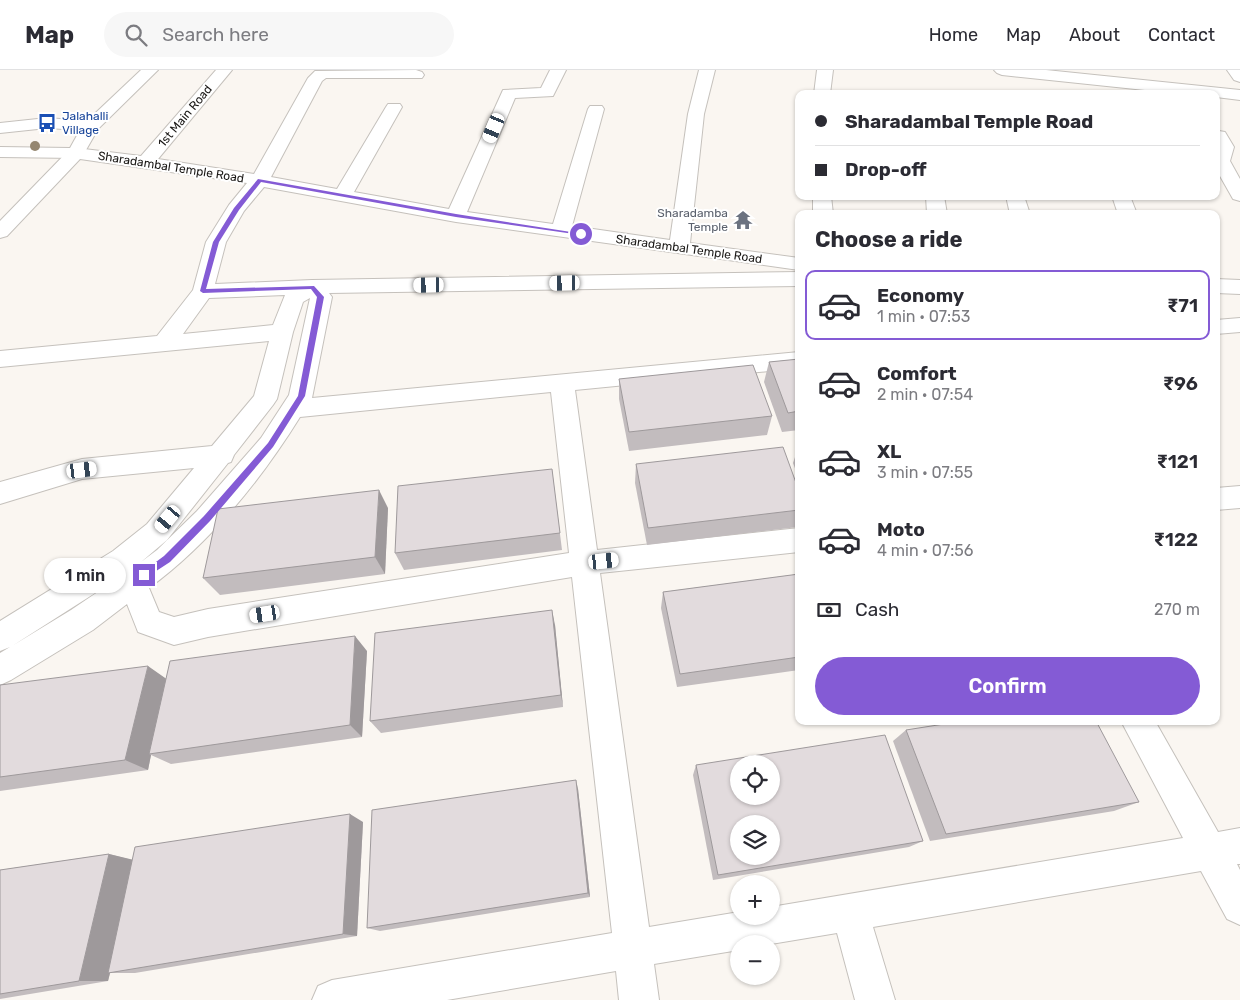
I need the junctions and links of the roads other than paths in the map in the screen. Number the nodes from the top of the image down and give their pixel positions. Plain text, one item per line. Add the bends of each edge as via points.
1 (150, 70) edge
2 (224, 70) edge
3 (558, 70) edge
4 (707, 70) edge
5 (825, 70) edge
6 (1002, 70) edge
7 (1124, 70) edge
8 (1235, 70) edge
9 (416, 75) dead end
10 (1200, 76) dead end
11 (1240, 77) edge
12 (1131, 84) junction
13 (1079, 86) edge
14 (822, 90) edge
15 (1147, 90) edge
16 (1207, 90) edge
17 (1240, 96) edge
18 (394, 107) dead end
19 (596, 109) dead end
20 (1222, 118) edge
21 (91, 126) junction
22 (0, 128) edge
23 (0, 152) edge
24 (76, 153) junction
25 (146, 162) junction
26 (260, 180) junction
27 (343, 195) junction
28 (1240, 195) edge
29 (456, 216) junction
30 (4, 224) edge
31 (562, 231) junction
32 (679, 248) junction
33 (795, 263) edge
34 (795, 279) edge
35 (1220, 286) edge
36 (312, 287) junction
37 (1240, 287) edge
38 (203, 291) junction
39 (1240, 325) edge
40 (1220, 327) edge
41 (282, 332) junction
42 (163, 344) junction
43 (0, 359) edge
44 (795, 360) edge
45 (562, 384) junction
46 (293, 409) junction
47 (222, 455) junction
48 (0, 493) edge
49 (1240, 497) edge
50 (1220, 499) edge
51 (795, 540) edge
52 (584, 563) junction
53 (132, 584) junction
54 (0, 637) edge
55 (0, 670) edge
56 (1140, 725) edge
57 (1224, 848) edge
58 (1240, 906) edge
59 (850, 912) junction
60 (632, 949) junction
61 (332, 1000) edge
62 (639, 1000) edge
63 (875, 1000) edge

1 - 21 street
2 - 25 street, 1st Main Road
3 - 29 street via 547,93 509,93
4 - 32 street via 696,114
5 - 14 street
6 - 13 street
7 - 12 street
8 - 11 street
9 - 26 street via 321,74
10 - 16 street
12 - 13 street
12 - 15 street
17 - 20 street
18 - 27 street
19 - 31 street
20 - 28 street via 1226,147 1221,161
21 - 22 street via 47,123
21 - 24 street
23 - 24 street, Sharadambal Temple Road
24 - 25 street, Sharadambal Temple Road
24 - 30 street
25 - 26 street, Sharadambal Temple Road
26 - 27 street, Sharadambal Temple Road
26 - 38 street via 236,209 216,242
27 - 29 street, Sharadambal Temple Road
29 - 31 street, Sharadambal Temple Road
31 - 32 street, Sharadambal Temple Road
32 - 33 street, Sharadambal Temple Road
34 - 36 street
35 - 37 street
36 - 38 street
36 - 41 street via 294,298
36 - 46 street via 321,297 301,396
38 - 42 street
39 - 40 street
41 - 42 street
41 - 47 street via 265,399
42 - 43 street
44 - 45 street
45 - 46 street
45 - 52 street
46 - 53 street via 270,445 207,519 167,559
47 - 48 street via 82,470
47 - 54 street via 157,532 123,560
49 - 50 street
51 - 52 street
52 - 53 street via 174,631 149,622
52 - 60 street
53 - 55 street via 82,620
56 - 57 street
57 - 58 street
57 - 59 street
59 - 60 street
59 - 63 street
60 - 61 street
60 - 62 street

